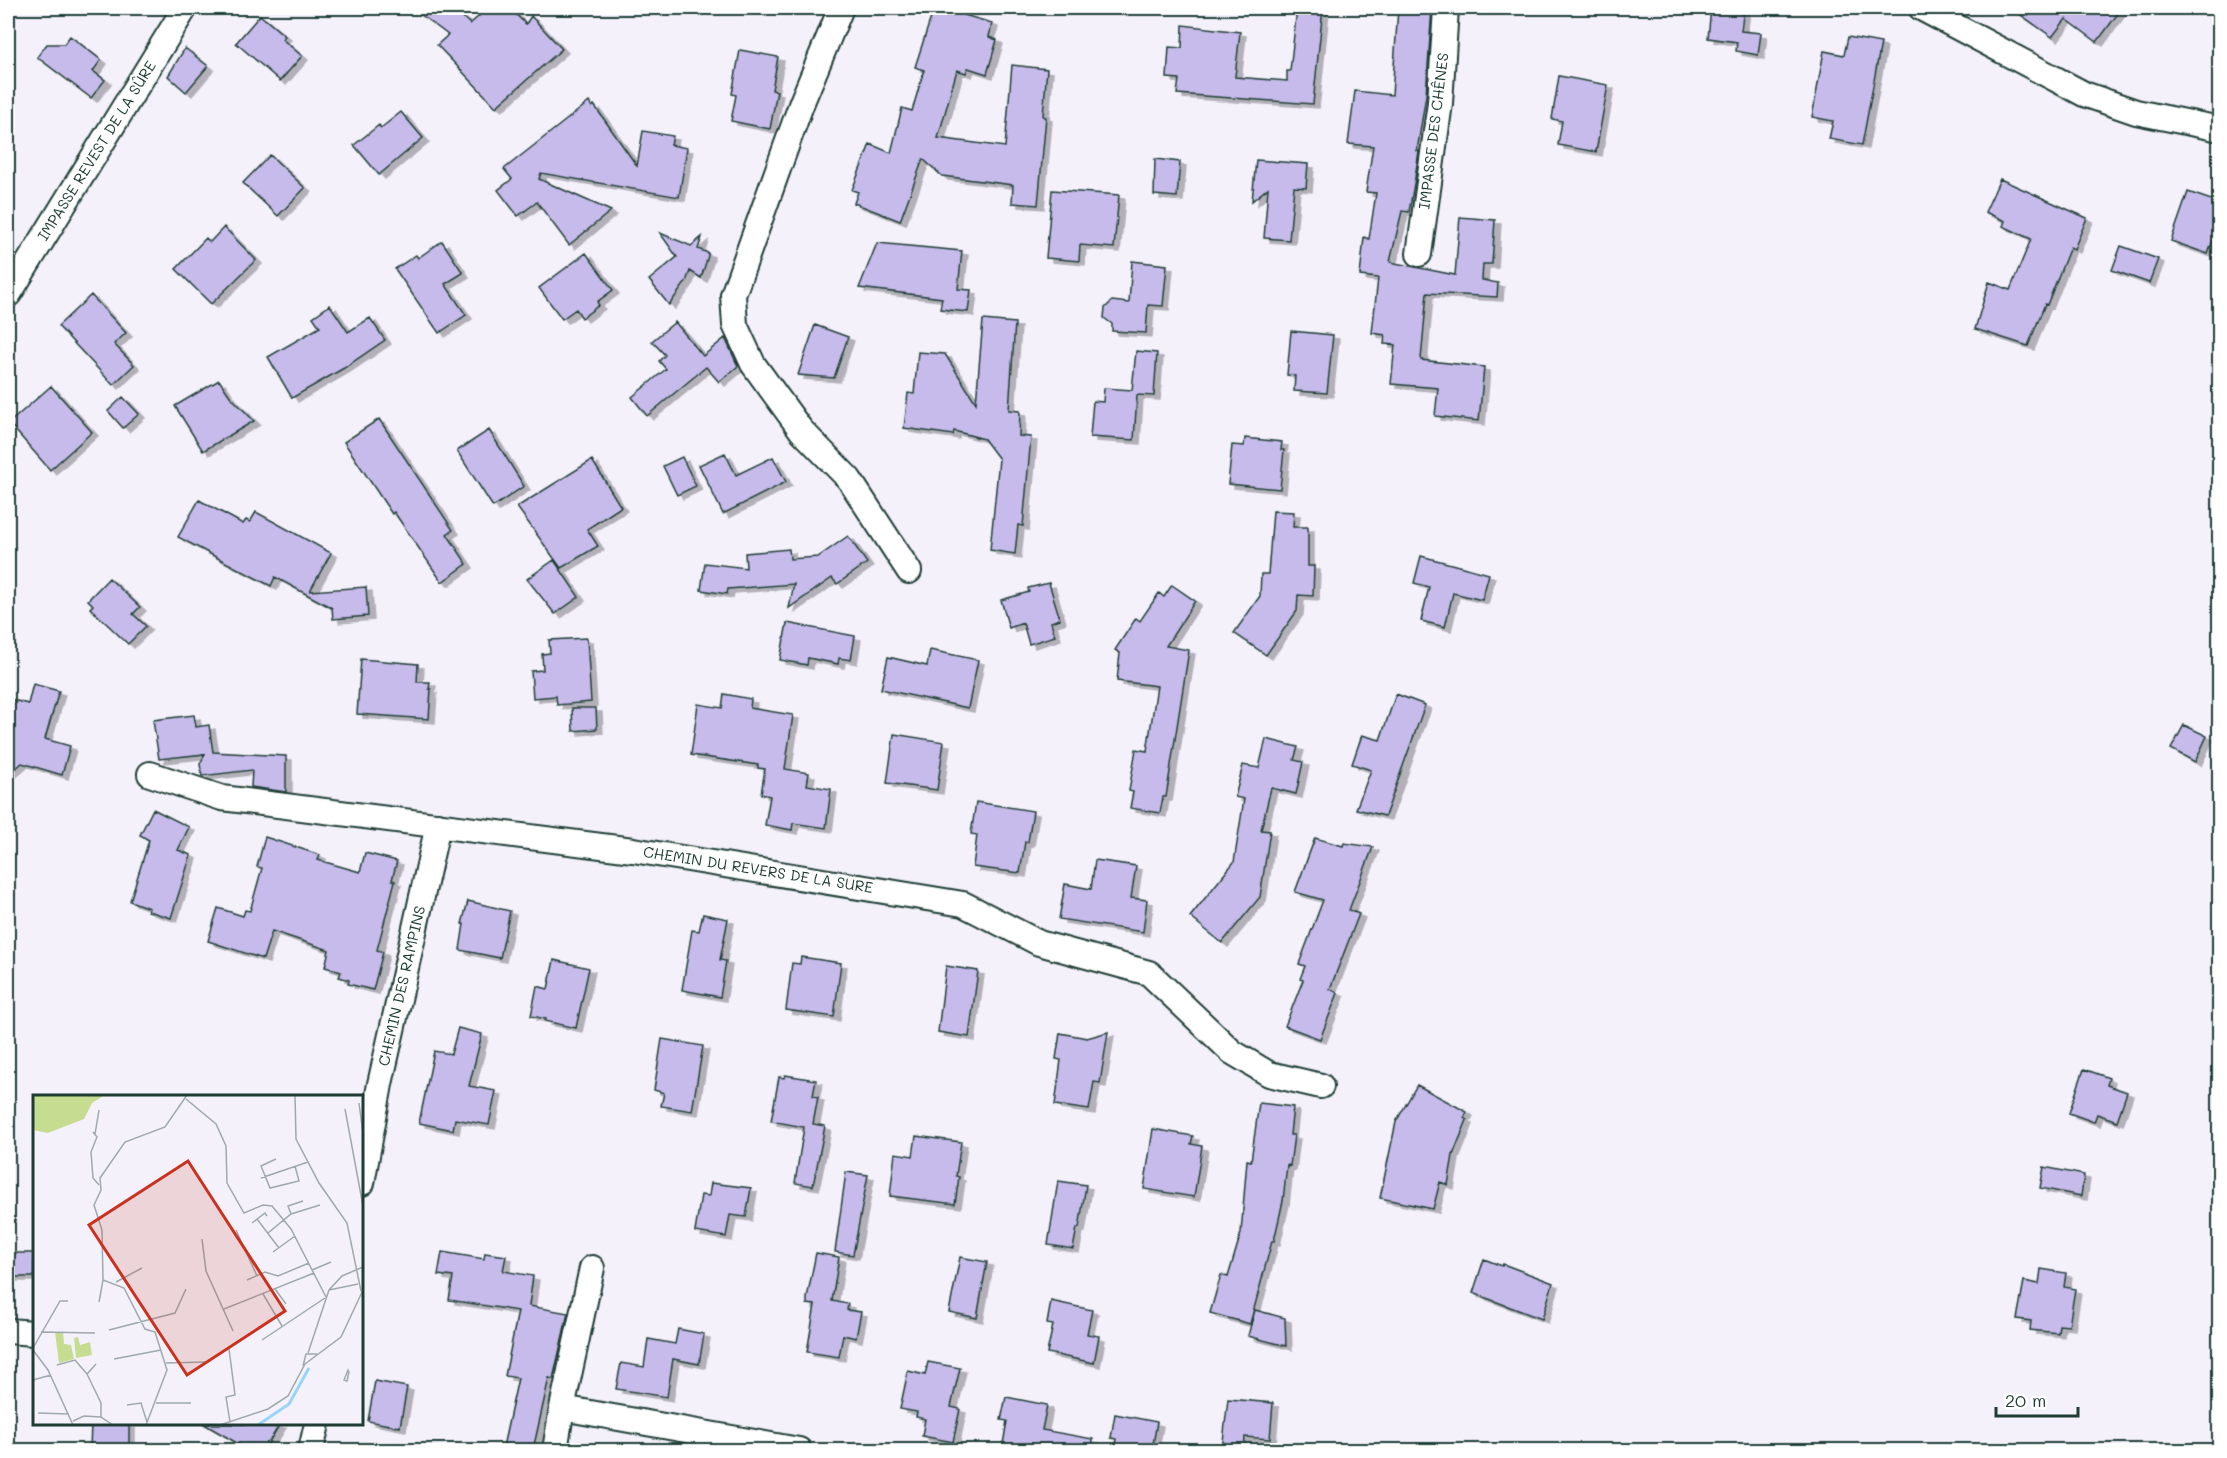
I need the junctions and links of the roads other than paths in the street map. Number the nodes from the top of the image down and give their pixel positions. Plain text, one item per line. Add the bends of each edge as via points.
1 (185, 8) edge
2 (841, 8) edge
3 (1446, 8) edge
4 (1921, 8) edge
5 (2220, 129) edge
6 (1419, 254) dead end
7 (9, 294) edge
8 (909, 571) dead end
9 (150, 774) dead end
10 (438, 825) junction
11 (1321, 1086) dead end
12 (363, 1178) edge
13 (592, 1268) dead end
14 (8, 1331) edge
15 (33, 1333) edge
16 (562, 1408) junction
17 (316, 1425) edge
18 (311, 1450) edge
19 (555, 1450) edge
20 (799, 1450) edge

1 - 7 street, IMPASSE REVEST DE LA SÛRE
2 - 8 street via 802,102 733,295 735,325 753,364 801,430 849,479
3 - 6 street, IMPASSE DES CHÊNES via 1440,103
4 - 5 street via 2084,94 2136,112
9 - 10 street, CHEMIN DU REVERS DE LA SURE via 222,798
10 - 11 street, CHEMIN DU REVERS DE LA SURE via 633,850 963,904 1040,943 1149,973 1232,1052 1269,1074
10 - 12 street, CHEMIN DES RAMPINS
13 - 16 street
14 - 15 street
16 - 19 street
16 - 20 street
17 - 18 street

